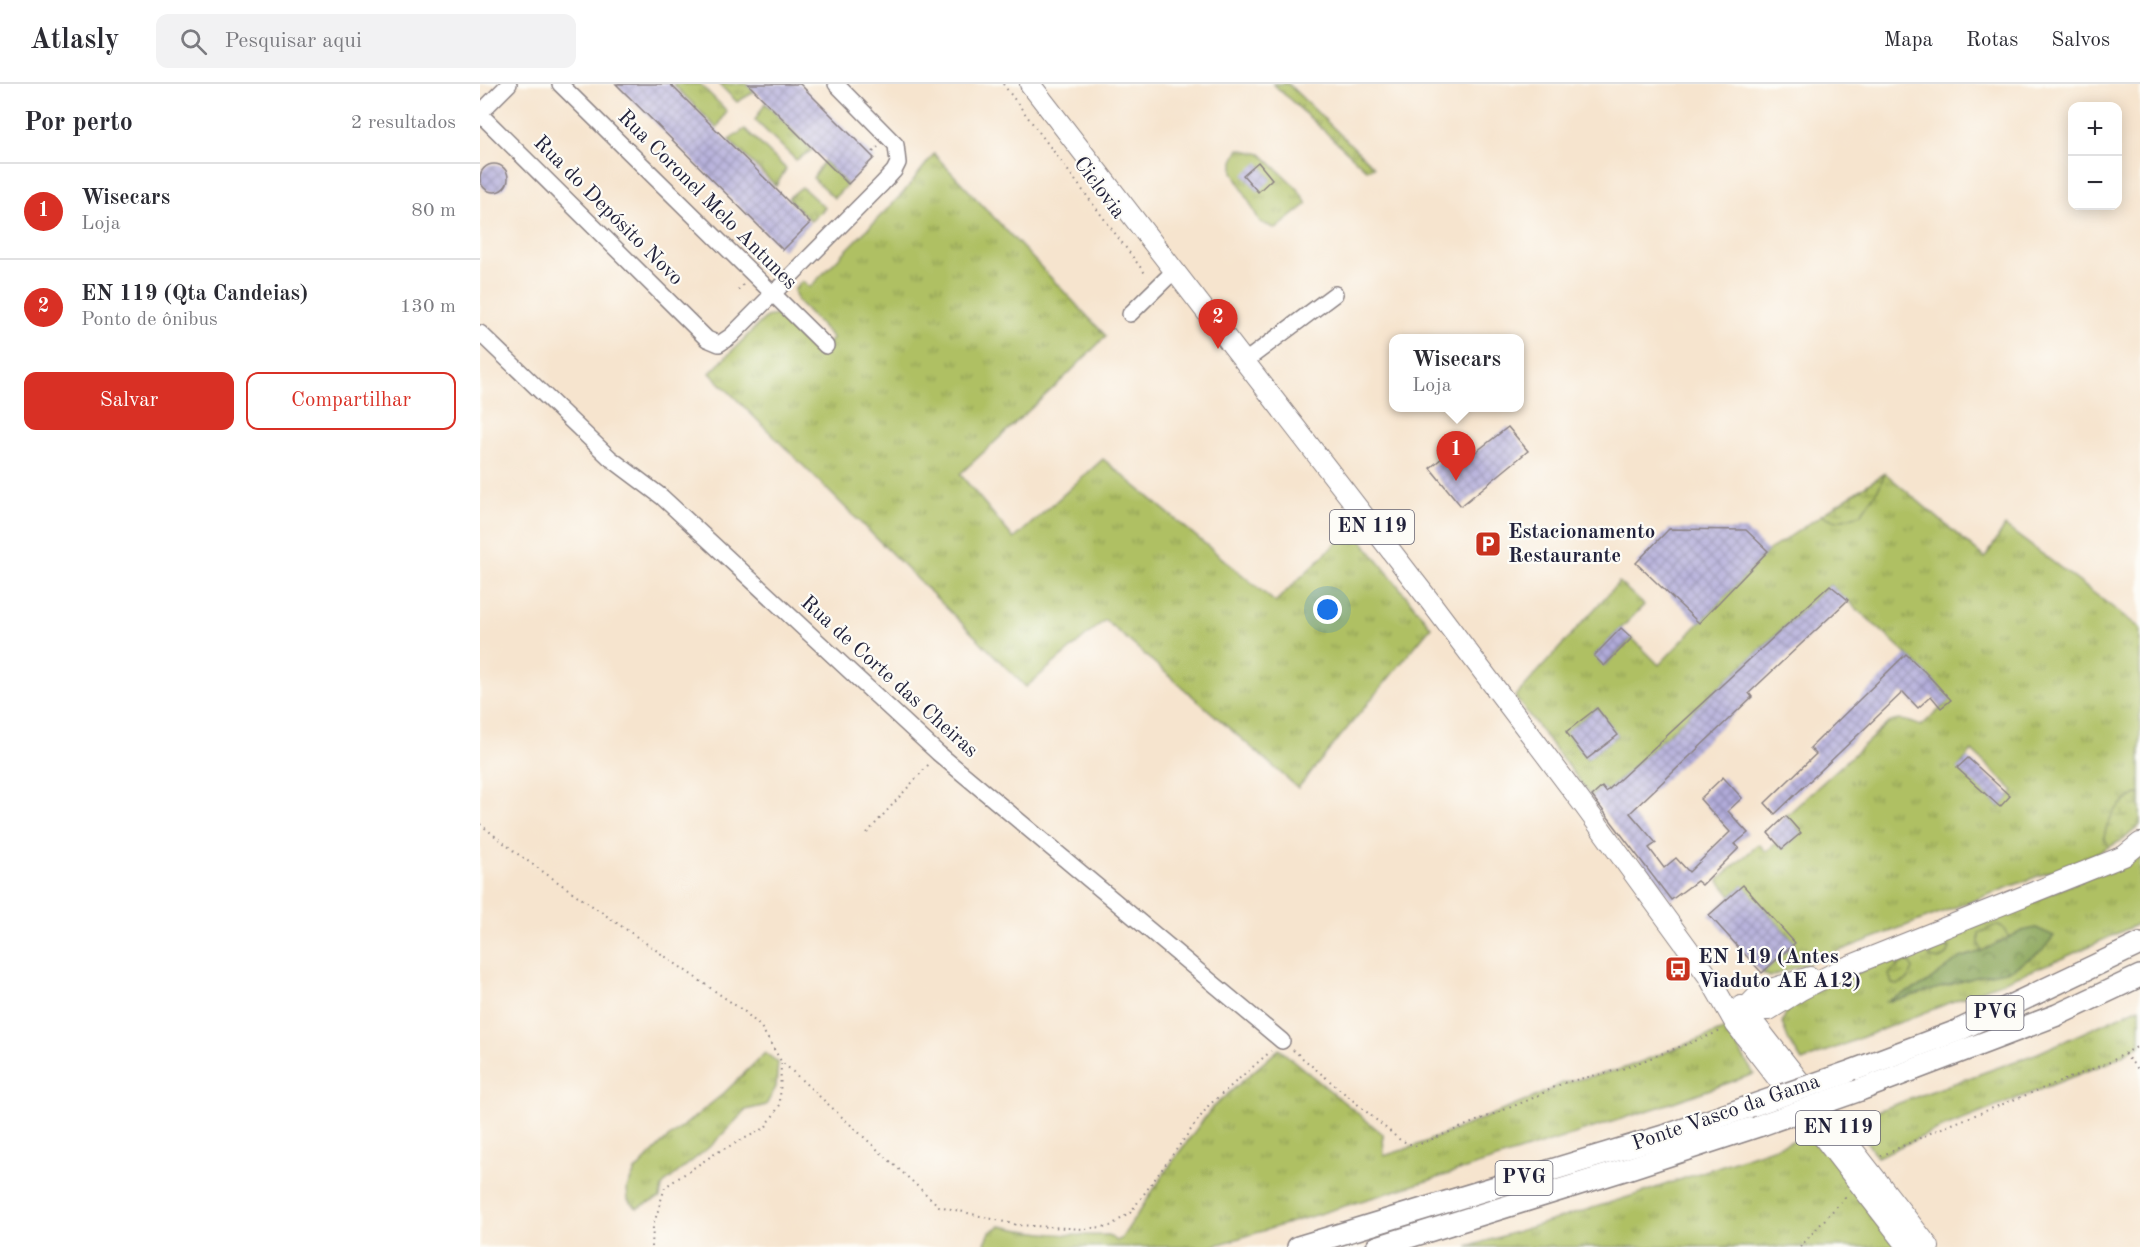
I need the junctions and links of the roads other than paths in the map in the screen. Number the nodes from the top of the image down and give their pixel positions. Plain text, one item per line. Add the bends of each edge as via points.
1 (509, 84) edge
2 (560, 84) edge
3 (836, 84) edge
4 (1030, 84) edge
5 (480, 114) edge
6 (1174, 271) junction
7 (772, 294) junction
8 (1335, 294) dead end
9 (1130, 314) dead end
10 (480, 333) edge
11 (826, 346) dead end
12 (1244, 362) junction
13 (2140, 843) edge
14 (2140, 944) edge
15 (1844, 968) junction
16 (2140, 976) edge
17 (1793, 995) junction
18 (1738, 1019) junction
19 (1282, 1041) road end
20 (1787, 1063) junction
21 (1855, 1165) junction
22 (1905, 1245) edge
23 (1298, 1247) edge
24 (1377, 1247) edge
25 (1929, 1247) edge

1 - 5 street
2 - 7 street, Rua Coronel Melo Antunes
3 - 7 street via 896,145 898,163 882,184
4 - 6 main road, EN 119
5 - 7 street, Rua do Depósito Novo via 707,339 718,344 725,341
6 - 9 street
6 - 12 main road, EN 119
7 - 11 street, Rua Coronel Melo Antunes
8 - 12 street
10 - 19 street, Rua de Corte das Cheiras via 610,458 662,497 938,753
12 - 18 main road, EN 119 via 1585,807
13 - 15 main road via 2124,856
14 - 23 highway, Ponte Vasco da Gama / PVG, bridge via 1957,1030 1846,1073 1670,1134
15 - 17 main road
15 - 18 main road via 1761,992
16 - 24 highway, Ponte Vasco da Gama / PVG, bridge via 2056,1015 1860,1090
17 - 18 main road via 1769,1010
17 - 20 main road via 1780,1009 1775,1025 1776,1040
18 - 20 main road, EN 119
18 - 21 main road, EN 119
20 - 21 main road, EN 119
21 - 22 main road, EN 119
21 - 25 main road, EN 119

